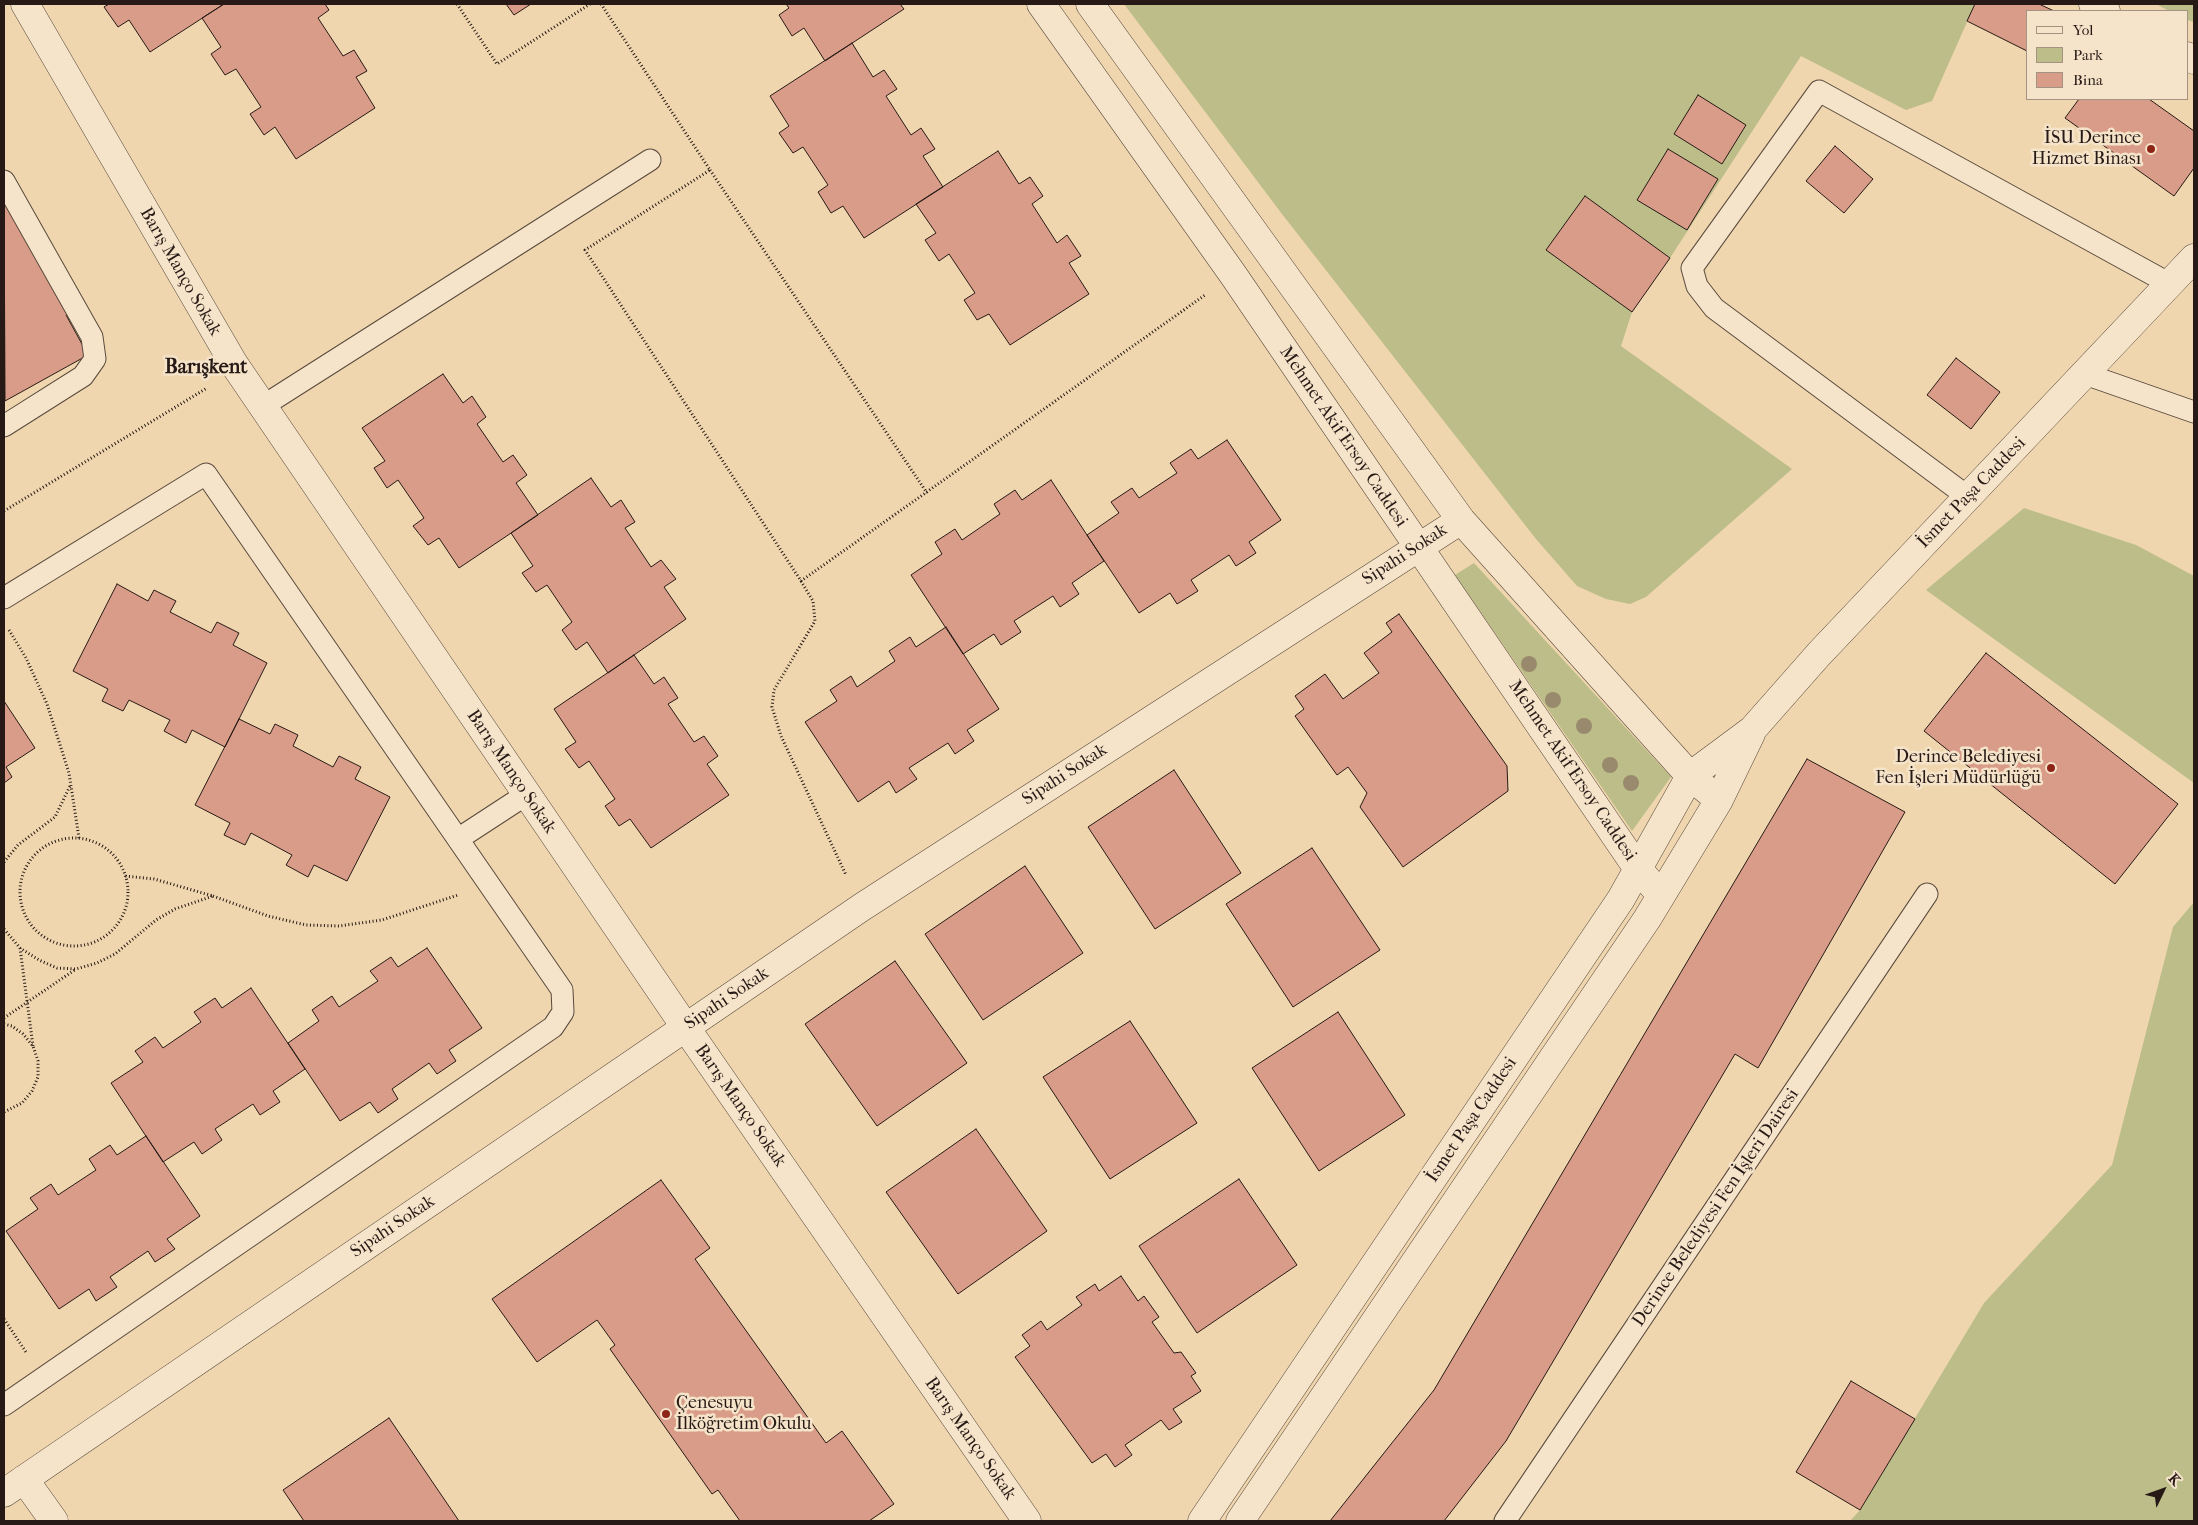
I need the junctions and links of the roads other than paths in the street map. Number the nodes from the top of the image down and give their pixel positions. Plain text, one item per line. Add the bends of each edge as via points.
1 (25, 4) edge
2 (1041, 4) edge
3 (1090, 4) edge
4 (2093, 4) edge
5 (2104, 10) edge
6 (650, 160) dead end
7 (4, 181) edge
8 (2194, 258) edge
9 (2170, 284) junction
10 (2085, 374) junction
11 (262, 406) junction
12 (2194, 412) edge
13 (4, 426) edge
14 (1968, 497) junction
15 (1460, 520) junction
16 (1418, 547) junction
17 (4, 598) edge
18 (1752, 730) junction
19 (1690, 776) junction
20 (527, 794) junction
21 (1719, 800) junction
22 (458, 839) junction
23 (1638, 869) junction
24 (1927, 894) dead end
25 (1661, 895) junction
26 (686, 1028) junction
27 (4, 1404) edge
28 (14, 1486) edge
29 (54, 1521) edge
30 (1027, 1521) edge
31 (1202, 1521) edge
32 (1240, 1521) edge
33 (1506, 1521) edge

1 - 11 street, Barış Manço Sokak
2 - 16 street, Mehmet Akif Ersoy Caddesi via 1234,276
3 - 15 street
4 - 5 street
6 - 11 lane
7 - 13 lane via 92,337 95,360 83,376
8 - 9 street, İsmet Paşa Caddesi
9 - 10 street, İsmet Paşa Caddesi
9 - 14 lane via 1819,91 1692,268 1697,286 1714,308
10 - 12 lane
10 - 14 street, İsmet Paşa Caddesi
11 - 20 street, Barış Manço Sokak
14 - 18 street, İsmet Paşa Caddesi via 1818,654
15 - 16 street, Sipahi Sokak
15 - 19 street
16 - 23 street, Mehmet Akif Ersoy Caddesi
16 - 26 street, Sipahi Sokak via 862,907
17 - 22 lane via 206,474
18 - 19 street, İsmet Paşa Caddesi
18 - 21 street, İsmet Paşa Caddesi
19 - 21 street
19 - 23 street, İsmet Paşa Caddesi
20 - 22 lane
20 - 26 street, Barış Manço Sokak
21 - 25 street, İsmet Paşa Caddesi
22 - 27 lane via 562,990 563,1012 553,1028
23 - 25 street, Mehmet Akif Ersoy Caddesi
23 - 31 street, İsmet Paşa Caddesi via 1616,907
24 - 33 lane, Derince Belediyesi Fen İşleri Dairesi
25 - 32 street, İsmet Paşa Caddesi
26 - 28 street, Sipahi Sokak
26 - 30 street, Barış Manço Sokak
28 - 29 street

